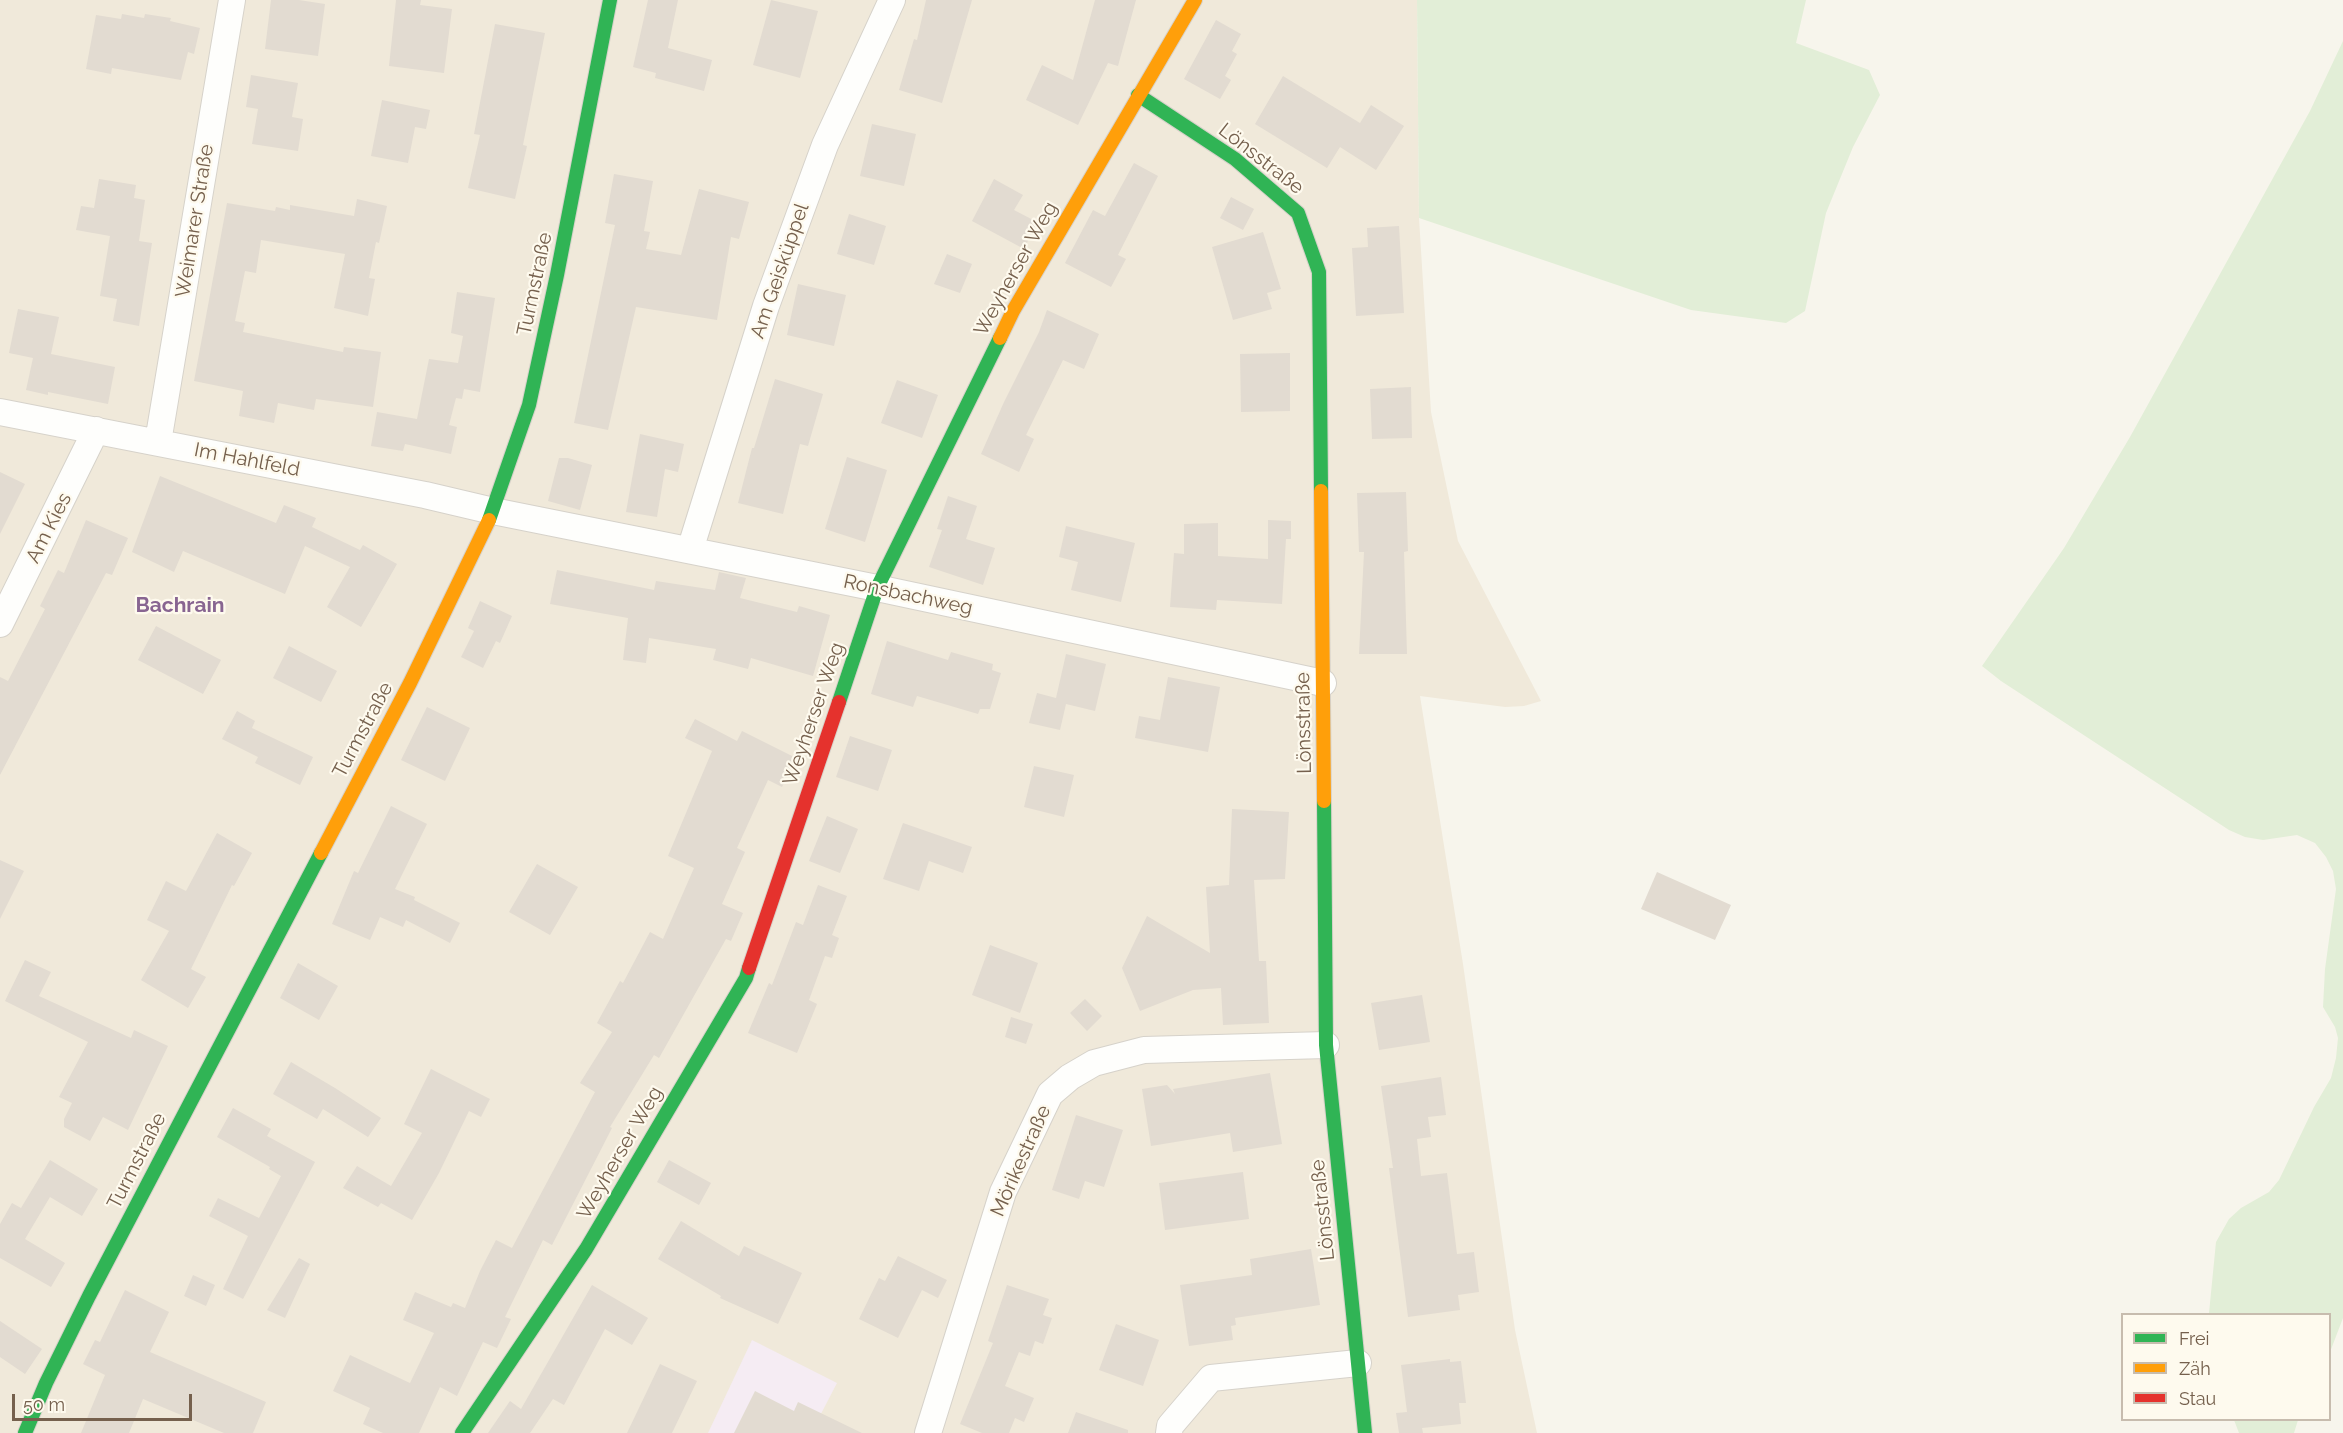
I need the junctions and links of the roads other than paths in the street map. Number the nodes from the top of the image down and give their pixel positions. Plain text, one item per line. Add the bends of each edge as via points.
1 (232, 0) edge
2 (610, 0) edge
3 (892, 0) edge
4 (1195, 0) edge
5 (1138, 94) junction
6 (0, 412) edge
7 (96, 430) junction
8 (158, 442) junction
9 (493, 511) junction
10 (690, 550) junction
11 (877, 588) junction
12 (0, 624) edge
13 (1323, 683) junction
14 (1326, 1045) junction
15 (1358, 1363) junction
16 (25, 1433) edge
17 (462, 1433) edge
18 (928, 1433) edge
19 (1169, 1433) edge
20 (1365, 1433) edge

1 - 8 street, Weimarer Straße
2 - 9 street, Turmstraße via 529,405
3 - 10 street, Am Geisküppel via 825,145 774,284
4 - 5 street, Weyherser Weg
5 - 11 street, Weyherser Weg via 1012,311
5 - 13 street, Lönsstraße via 1235,159 1298,213 1319,272
6 - 7 street, Im Hahlfeld
7 - 8 street, Im Hahlfeld
7 - 12 street, Am Kies
8 - 9 street, Im Hahlfeld
9 - 10 street, Ronsbachweg
9 - 16 street, Turmstraße via 410,683 94,1286
10 - 11 street, Ronsbachweg
11 - 13 street, Ronsbachweg
11 - 17 street, Weyherser Weg via 746,978 586,1249
13 - 14 street, Lönsstraße
14 - 15 street, Lönsstraße
14 - 18 street, Mörikestraße via 1144,1050 1094,1063 1050,1094 1002,1192
15 - 19 street via 1211,1378 1170,1426
15 - 20 street, Lönsstraße

